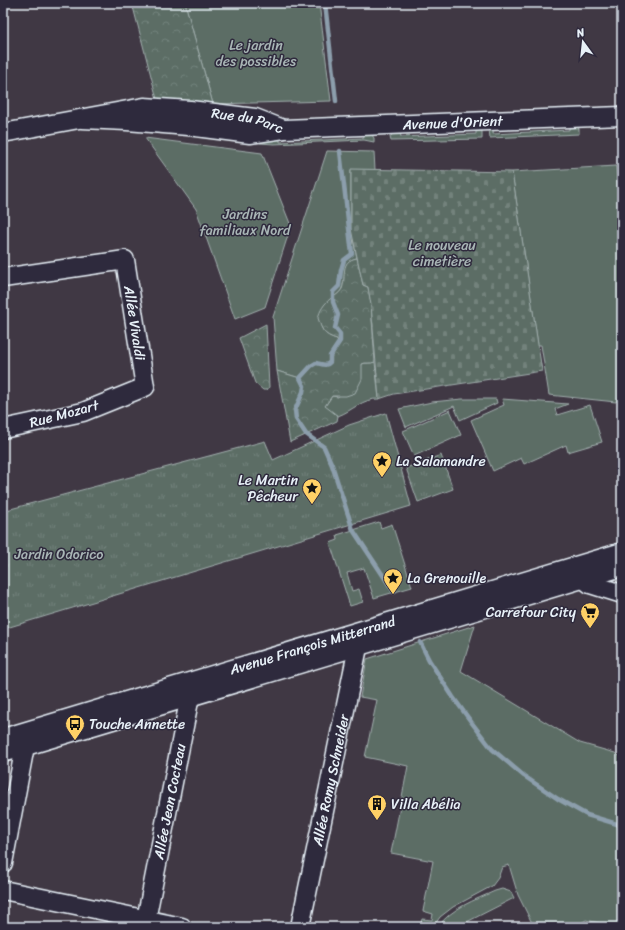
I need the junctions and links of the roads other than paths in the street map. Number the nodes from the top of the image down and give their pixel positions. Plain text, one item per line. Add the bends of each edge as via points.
1 (622, 116) edge
2 (284, 129) joint
3 (3, 133) edge
4 (3, 278) edge
5 (145, 387) joint
6 (3, 429) edge
7 (622, 552) edge
8 (622, 567) edge
9 (577, 573) junction
10 (622, 594) edge
11 (353, 640) junction
12 (188, 690) junction
13 (3, 738) edge
14 (23, 740) junction
15 (3, 753) edge
16 (3, 863) edge
17 (3, 890) edge
18 (146, 920) junction
19 (182, 927) edge
20 (300, 927) edge

1 - 2 street, Avenue d'Orient
2 - 3 street, Rue du Parc via 250,134 188,126 82,119
4 - 5 street, Allée Vivaldi via 125,260
5 - 6 street, Rue Mozart via 84,412
7 - 9 street, Avenue François Mitterrand
8 - 9 street, Avenue François Mitterrand
9 - 10 street via 590,584
9 - 11 street, Avenue François Mitterrand
11 - 12 street, Avenue François Mitterrand
11 - 20 street, Allée Romy Schneider via 357,652
12 - 14 street, Avenue François Mitterrand
12 - 18 street, Allée Jean Cocteau
13 - 14 street, Avenue François Mitterrand
14 - 15 street, Avenue François Mitterrand
14 - 16 street
17 - 18 street
18 - 19 street

